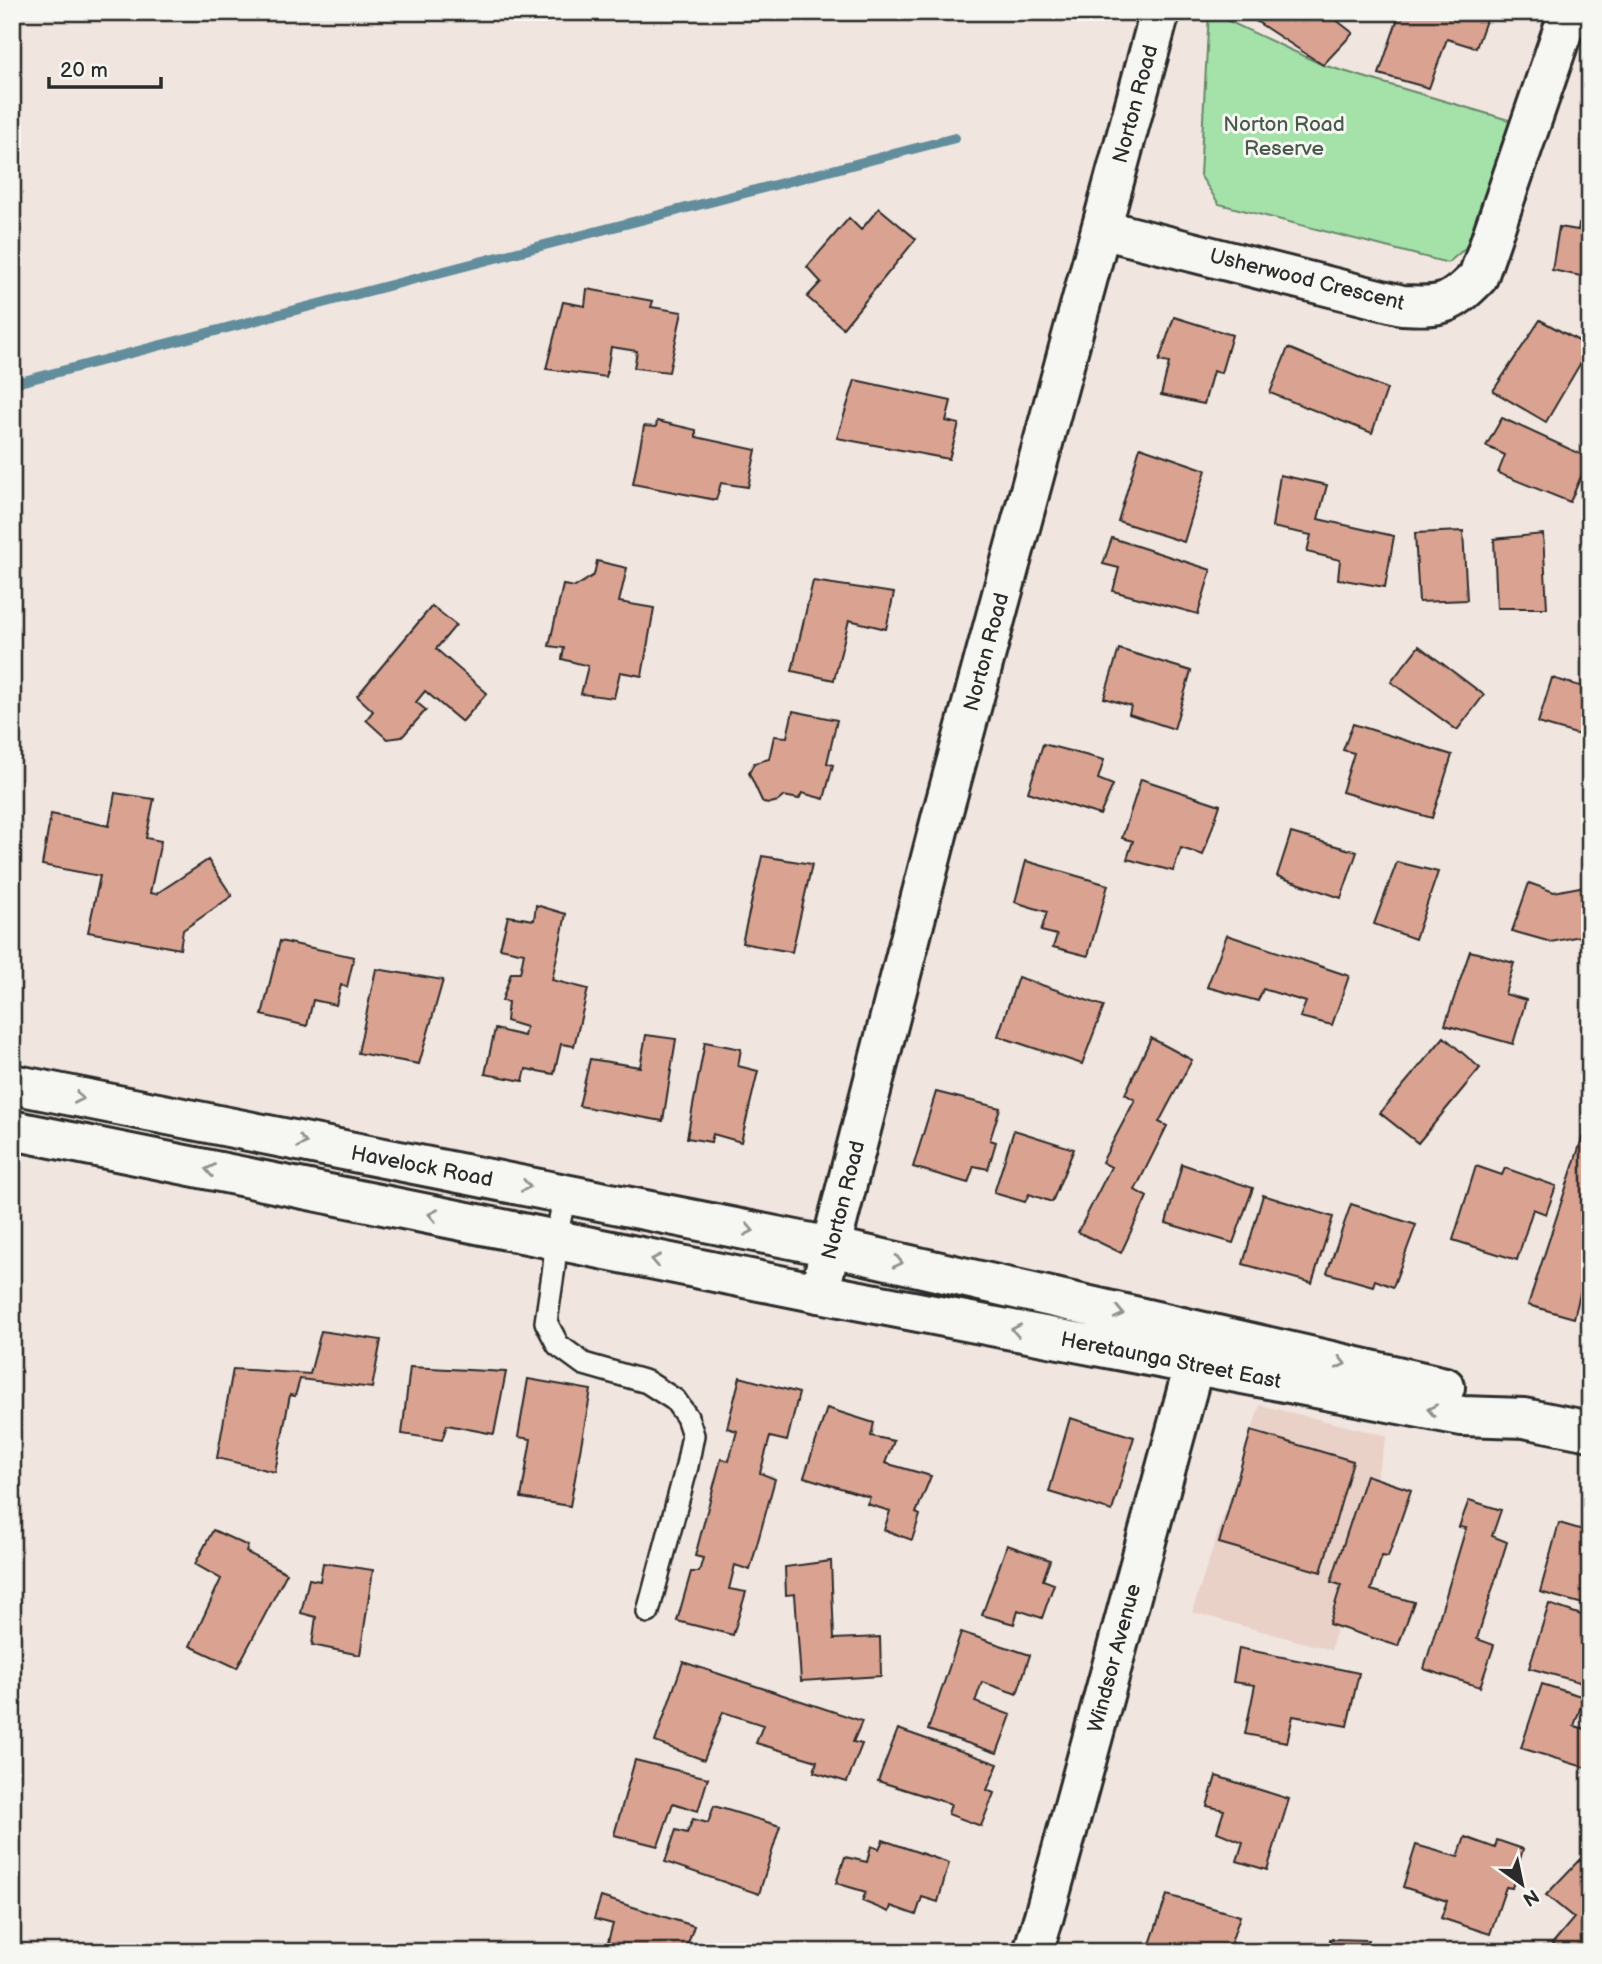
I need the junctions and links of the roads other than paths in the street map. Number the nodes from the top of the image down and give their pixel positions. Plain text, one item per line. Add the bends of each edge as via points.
1 (1160, 12) edge
2 (1569, 12) edge
3 (1101, 229) junction
4 (12, 1084) edge
5 (12, 1130) edge
6 (565, 1194) junction
7 (555, 1239) junction
8 (831, 1247) junction
9 (819, 1293) junction
10 (1194, 1365) junction
11 (1524, 1418) junction
12 (1590, 1431) edge
13 (648, 1612) dead end
14 (1032, 1952) edge

1 - 3 main road, Norton Road
2 - 3 main road, Usherwood Crescent via 1478,277 1442,304 1402,305
3 - 8 main road, Norton Road
4 -> 6 main road, Havelock Road
7 -> 5 main road
6 - 7 lane
6 -> 8 main road, Havelock Road
9 -> 7 main road
7 - 13 lane via 547,1322 558,1345 584,1364 647,1382 675,1400 693,1435
8 - 9 main road, Norton Road
8 -> 11 main road, Heretaunga Street East via 1474,1394
10 -> 9 main road, Heretaunga Street East
11 -> 10 main road, Heretaunga Street East via 1462,1416
10 - 14 main road, Windsor Avenue
11 - 12 main road, Heretaunga Street East

